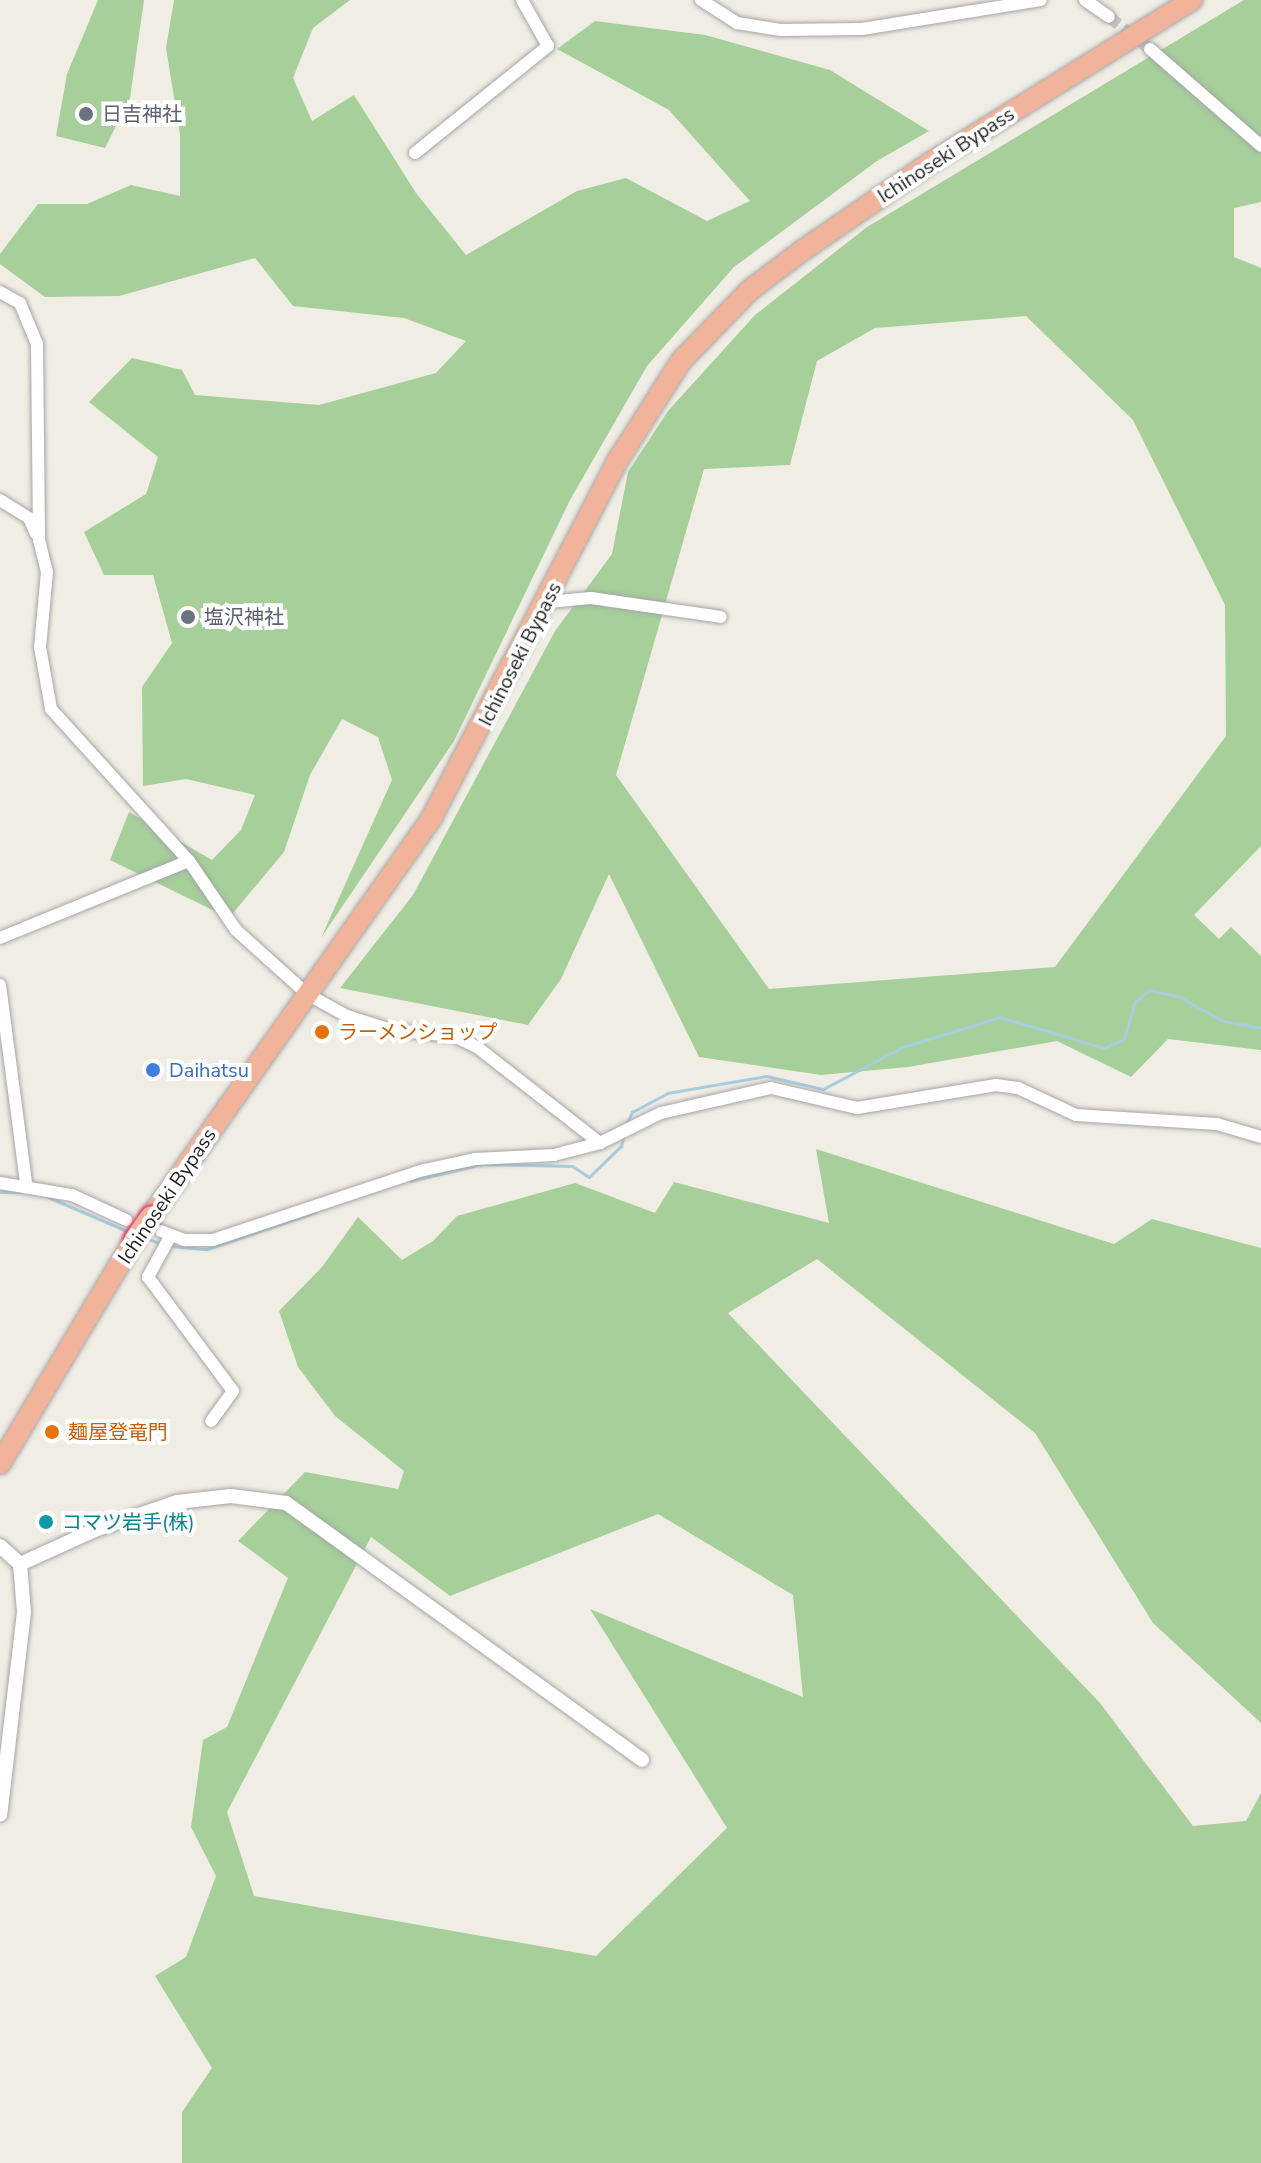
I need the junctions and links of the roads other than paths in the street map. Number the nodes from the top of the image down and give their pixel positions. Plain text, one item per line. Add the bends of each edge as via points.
1 (522, 0) edge
2 (701, 0) edge
3 (1041, 0) edge
4 (1085, 0) edge
5 (1192, 0) edge
6 (1109, 17) tunnel mouth
7 (1150, 49) tunnel mouth
8 (1261, 146) edge
9 (415, 153) dead end
10 (0, 292) edge
11 (0, 500) edge
12 (39, 540) junction
13 (548, 602) junction
14 (721, 617) dead end
15 (189, 861) junction
16 (0, 938) edge
17 (0, 985) edge
18 (307, 994) junction
19 (1261, 1137) edge
20 (600, 1143) junction
21 (0, 1183) edge
22 (26, 1183) junction
23 (126, 1220) dead end
24 (161, 1227) junction
25 (211, 1421) dead end
26 (0, 1464) edge
27 (0, 1546) edge
28 (20, 1564) junction
29 (642, 1760) dead end
30 (0, 1815) edge

1 - 9 street via 548,46
2 - 3 street via 737,23 780,30 862,29
4 - 6 street
5 - 13 highway, Ichinoseki Bypass via 930,163 750,290 681,361 647,407
7 - 8 street
10 - 12 street via 20,303 37,344
11 - 12 street via 29,518
12 - 15 street via 47,572 40,647 51,709
13 - 14 street via 591,598
13 - 18 highway, Ichinoseki Bypass via 432,817
15 - 16 street
15 - 18 street via 236,930
17 - 22 street
18 - 20 street via 347,1016 391,1030 454,1036 477,1047
18 - 24 highway, Ichinoseki Bypass
19 - 20 street via 1217,1124 1076,1115 1018,1088 996,1085 857,1108 771,1088 741,1090 633,1124
20 - 24 street via 554,1155 475,1159 424,1170 213,1240
21 - 22 street
22 - 23 street via 72,1195
24 - 25 street via 148,1277 233,1391
24 - 26 highway, Ichinoseki Bypass, bridge via 134,1240
27 - 28 street
28 - 29 street via 95,1530 177,1502 231,1496 286,1503
28 - 30 street via 24,1612

